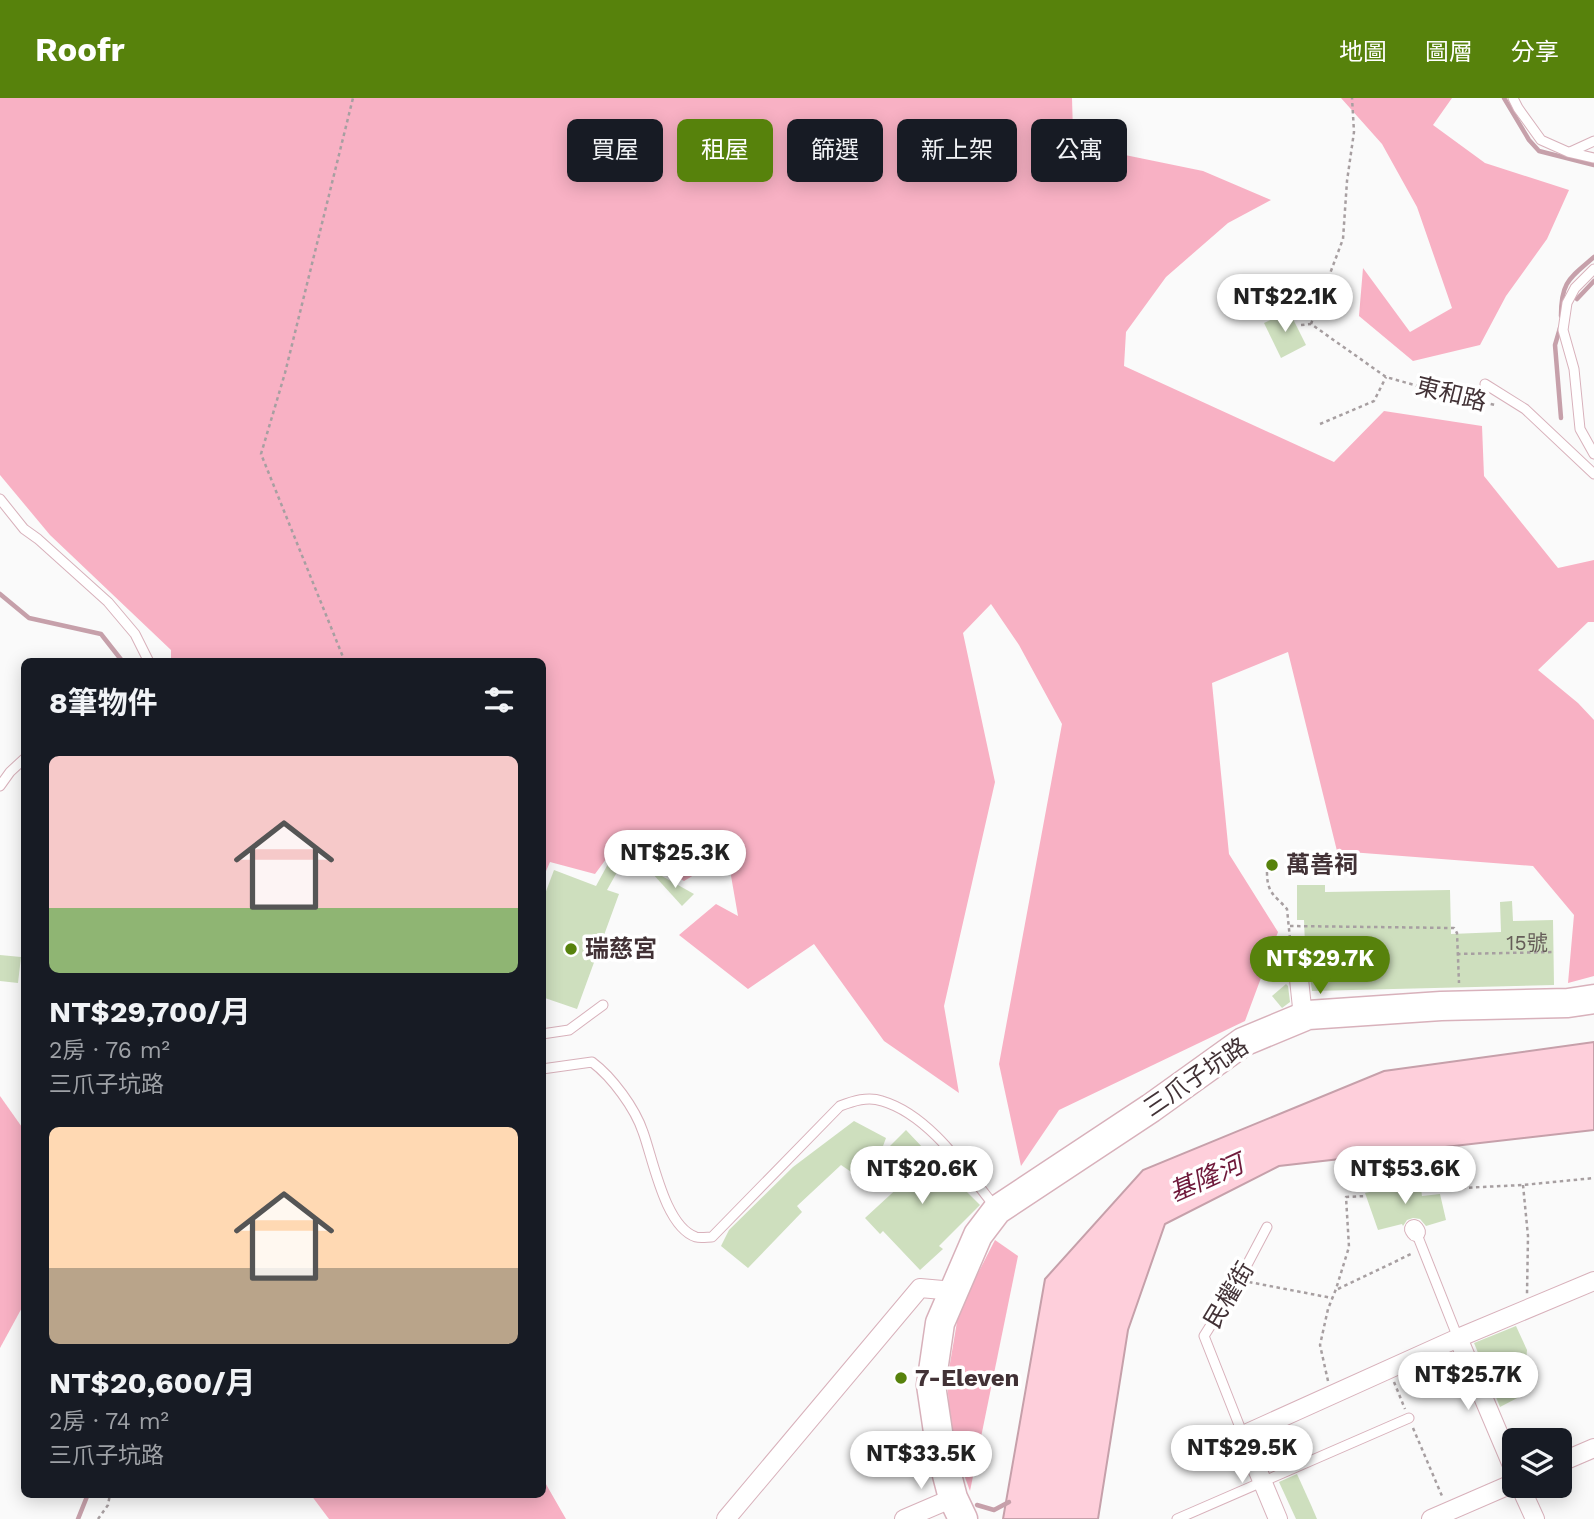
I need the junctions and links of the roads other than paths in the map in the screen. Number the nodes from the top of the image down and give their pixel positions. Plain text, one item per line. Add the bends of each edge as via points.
1 (1513, 98) edge
2 (1594, 141) edge
3 (1568, 152) junction
4 (1594, 158) edge
5 (1594, 269) edge
6 (1485, 384) dead end
7 (1594, 454) edge
8 (1594, 474) edge
9 (0, 499) edge
10 (147, 658) edge
11 (21, 762) edge
12 (0, 786) edge
13 (1299, 979) dead end
14 (1594, 999) edge
15 (603, 1005) dead end
16 (1303, 1017) junction
17 (546, 1033) edge
18 (546, 1068) edge
19 (998, 1210) junction
20 (1267, 1227) dead end
21 (1418, 1236) road end
22 (1594, 1281) edge
23 (954, 1291) junction
24 (1458, 1338) junction
25 (1409, 1418) road end
26 (1242, 1435) junction
27 (1502, 1442) edge
28 (1594, 1448) edge
29 (1572, 1457) edge
30 (1262, 1482) junction
31 (1502, 1488) edge
32 (1525, 1498) edge
33 (958, 1508) edge
34 (726, 1519) edge
35 (904, 1519) edge
36 (1177, 1519) edge
37 (1278, 1519) edge
38 (1431, 1519) edge
39 (1535, 1519) edge

1 - 3 lane via 1541,140
2 - 3 lane
3 - 4 lane
5 - 7 lane via 1567,303 1563,330 1574,369 1580,429
6 - 8 lane via 1525,409
9 - 10 lane via 24,529 108,602 135,634
11 - 12 lane
13 - 16 street
14 - 16 main road, 三爪子坑路
15 - 17 lane via 569,1030
16 - 19 main road, 三爪子坑路 via 1243,1042
18 - 19 lane via 592,1062 604,1071 643,1130 660,1189 680,1226 696,1237 712,1237 839,1106 858,1099 881,1100 907,1113 948,1148
19 - 23 main road, 三爪子坑路 via 978,1235
20 - 26 lane, 民權街 via 1204,1336
21 - 24 lane
22 - 24 street
23 - 33 main road, 三爪子坑路 via 940,1323 931,1385 941,1452
23 - 34 street via 920,1288
24 - 26 street
24 - 27 street
25 - 30 lane
26 - 30 street, 民權街
28 - 29 street
30 - 36 lane
30 - 37 street, 民權街
31 - 38 street
32 - 39 street
33 - 35 street

